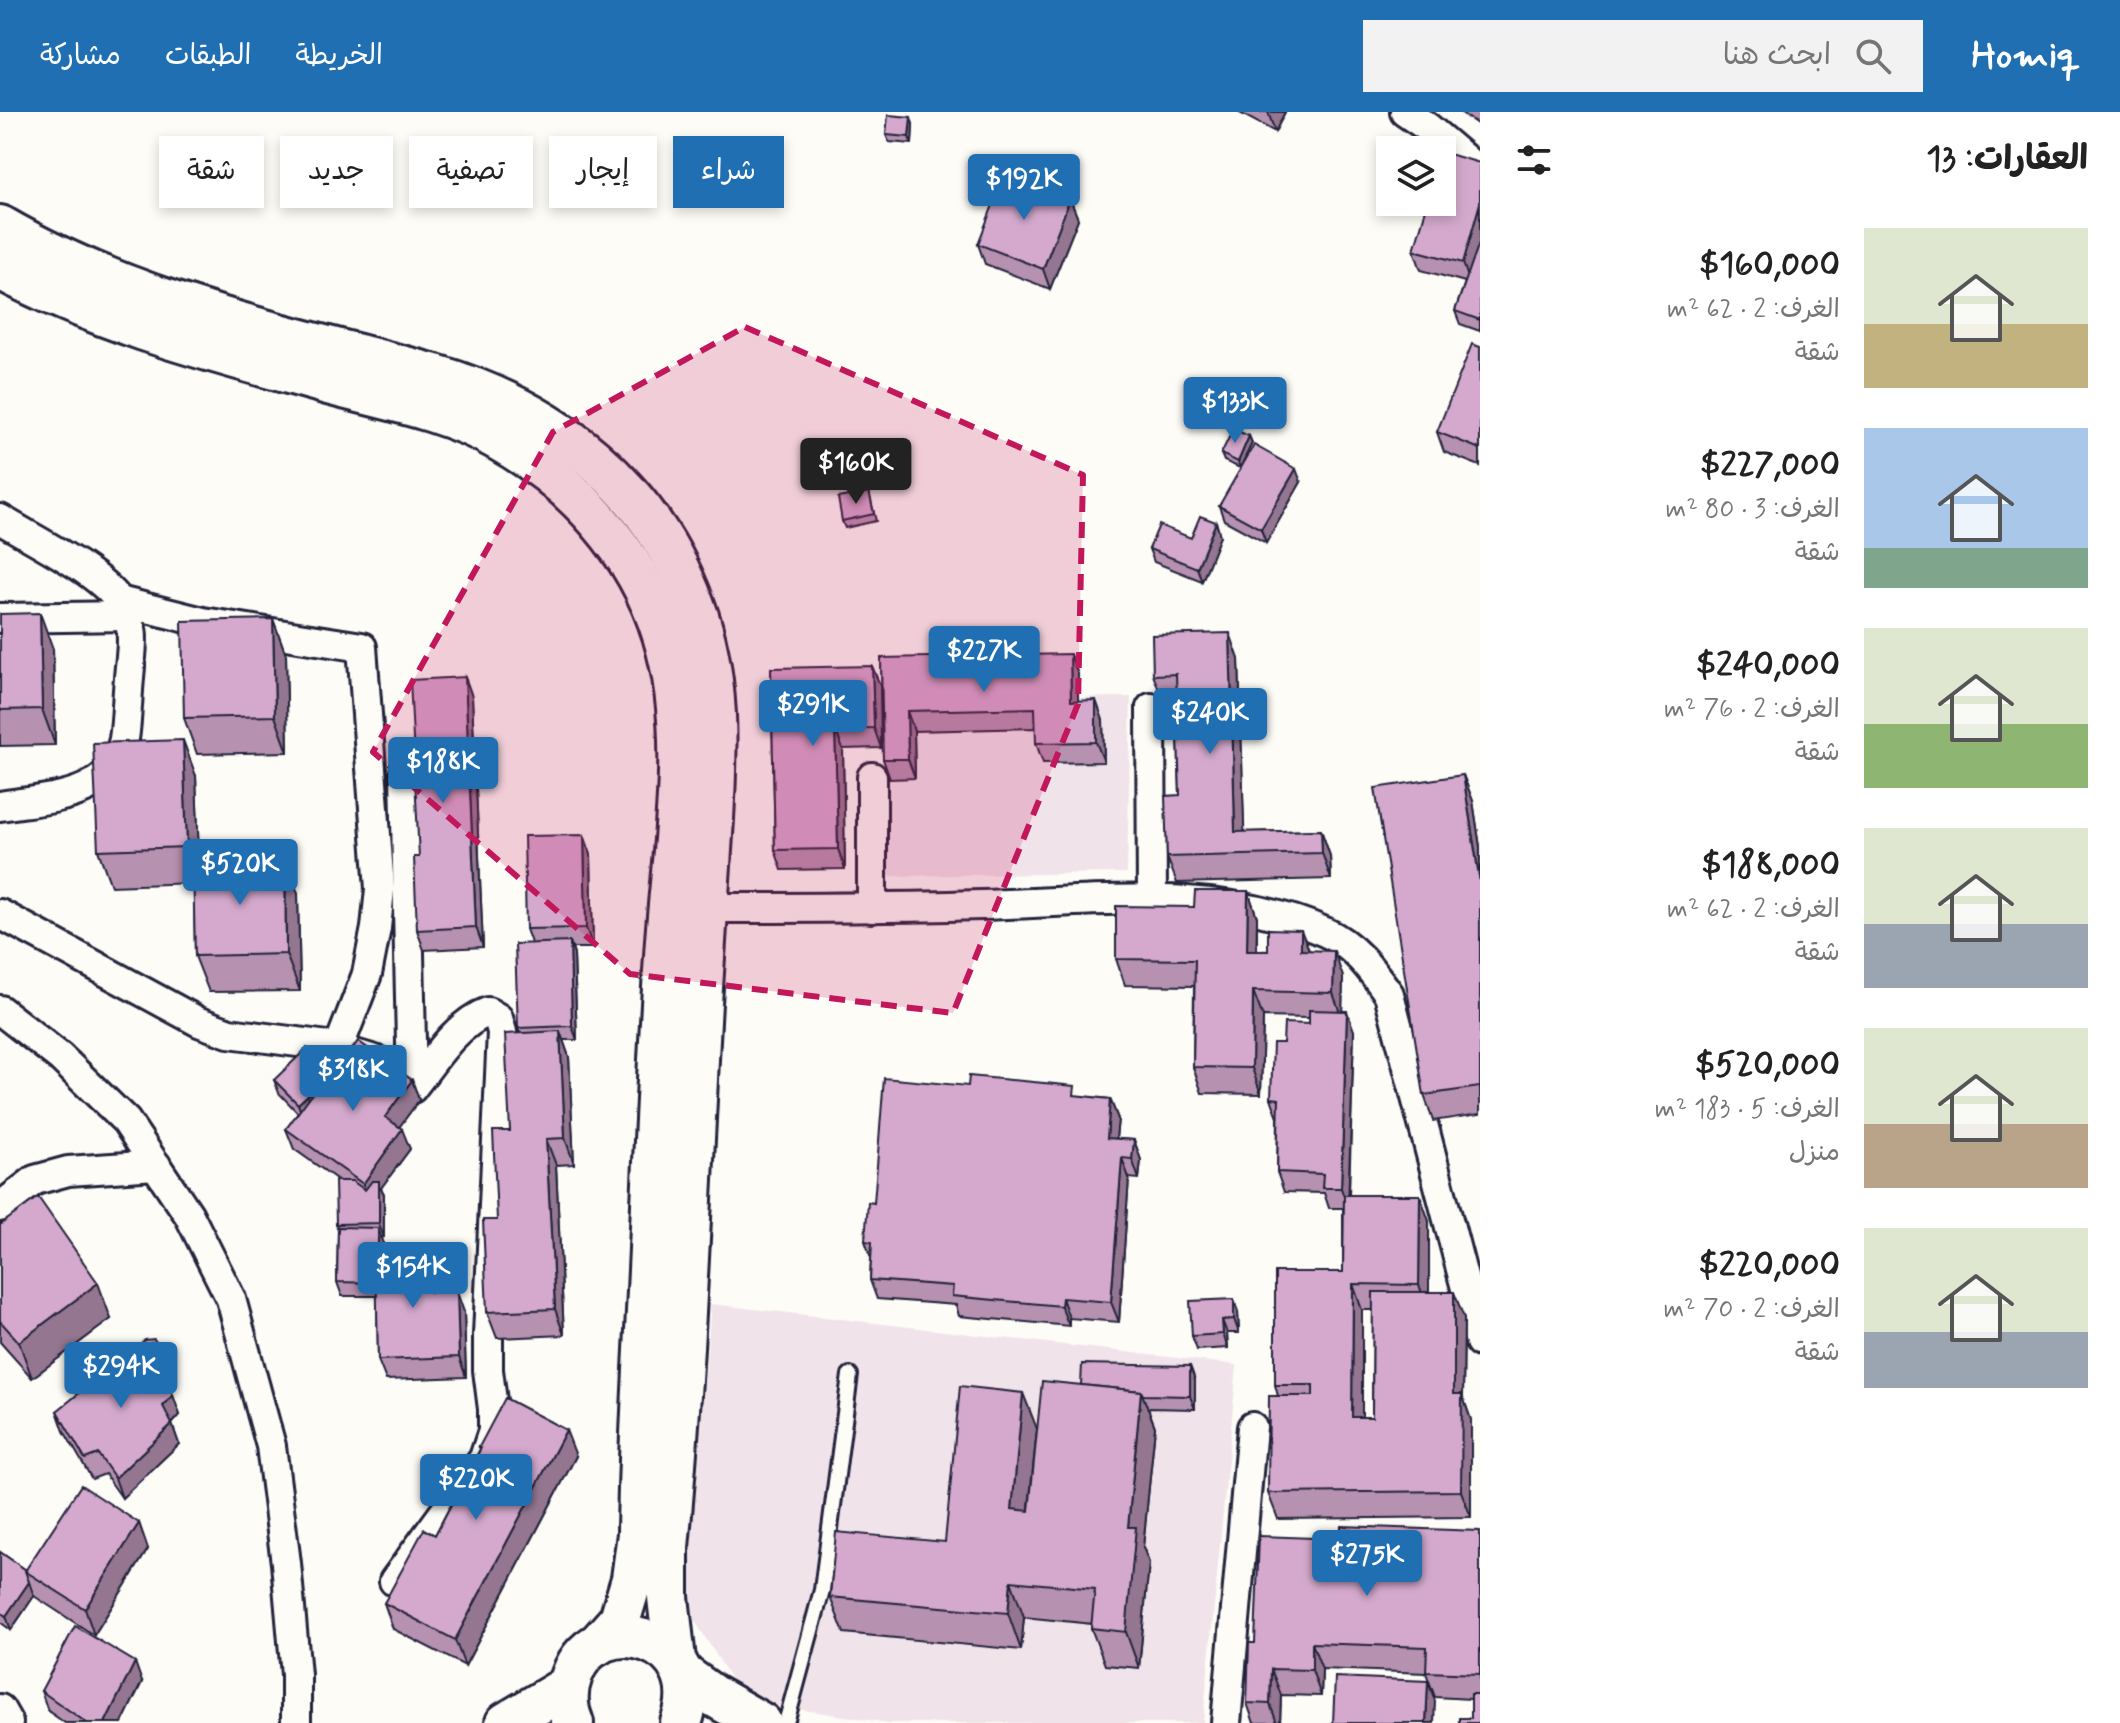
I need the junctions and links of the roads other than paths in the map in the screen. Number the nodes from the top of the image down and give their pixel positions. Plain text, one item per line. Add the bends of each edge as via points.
1 (1405, 112) edge
2 (1480, 172) edge
3 (0, 226) edge
4 (0, 269) edge
5 (0, 519) edge
6 (123, 609) junction
7 (0, 618) edge
8 (1151, 708) edge
9 (405, 773) dead end
10 (872, 777) dead end
11 (0, 806) edge
12 (1152, 900) junction
13 (708, 908) junction
14 (872, 908) junction
15 (0, 914) edge
16 (665, 957) junction
17 (704, 958) junction
18 (0, 1010) edge
19 (338, 1049) junction
20 (412, 1088) junction
21 (156, 1165) junction
22 (0, 1207) edge
23 (1480, 1342) edge
24 (850, 1375) dead end
25 (1252, 1427) dead end
26 (1241, 1552) junction
27 (1273, 1552) edge
28 (394, 1581) edge
29 (597, 1645) junction
30 (679, 1668) junction
31 (570, 1704) edge
32 (0, 1709) edge
33 (8, 1723) edge
34 (296, 1723) edge
35 (506, 1723) edge
36 (681, 1723) edge
37 (761, 1723) edge
38 (786, 1723) edge
39 (1226, 1723) edge

1 - 2 street
3 - 13 main road via 49,254 148,295 474,387 547,423 611,474 638,504 680,571 706,643 717,719
4 - 16 main road via 142,331 459,422 524,454 580,500 641,583 673,672 680,752
5 - 6 street via 90,574
6 - 7 street
6 - 11 street via 133,628 124,739 117,761 78,793
6 - 19 street via 362,647 380,889 367,974
8 - 12 street
9 - 20 street
10 - 14 street
12 - 14 street
12 - 23 street via 1224,904 1287,919 1327,933 1364,958 1389,994
13 - 14 street
13 - 17 main road
15 - 19 street via 199,1022 229,1033
16 - 17 main road
16 - 29 main road via 638,1534 620,1619
17 - 30 main road via 668,1547 668,1597
18 - 21 street via 60,1057 126,1121
19 - 20 street via 378,1061
20 - 28 street via 474,1017 488,1012 498,1018 502,1032 488,1335 493,1431 484,1458
21 - 22 street via 68,1171 35,1180
21 - 34 street via 189,1215 231,1299 271,1446 286,1563
24 - 38 lane via 822,1590
25 - 26 street
26 - 27 street
26 - 39 street
29 - 30 main road via 613,1638 639,1638 663,1648
29 - 31 main road via 574,1670
30 - 36 main road via 688,1692
30 - 37 main road via 712,1695
31 - 35 main road
32 - 33 street

